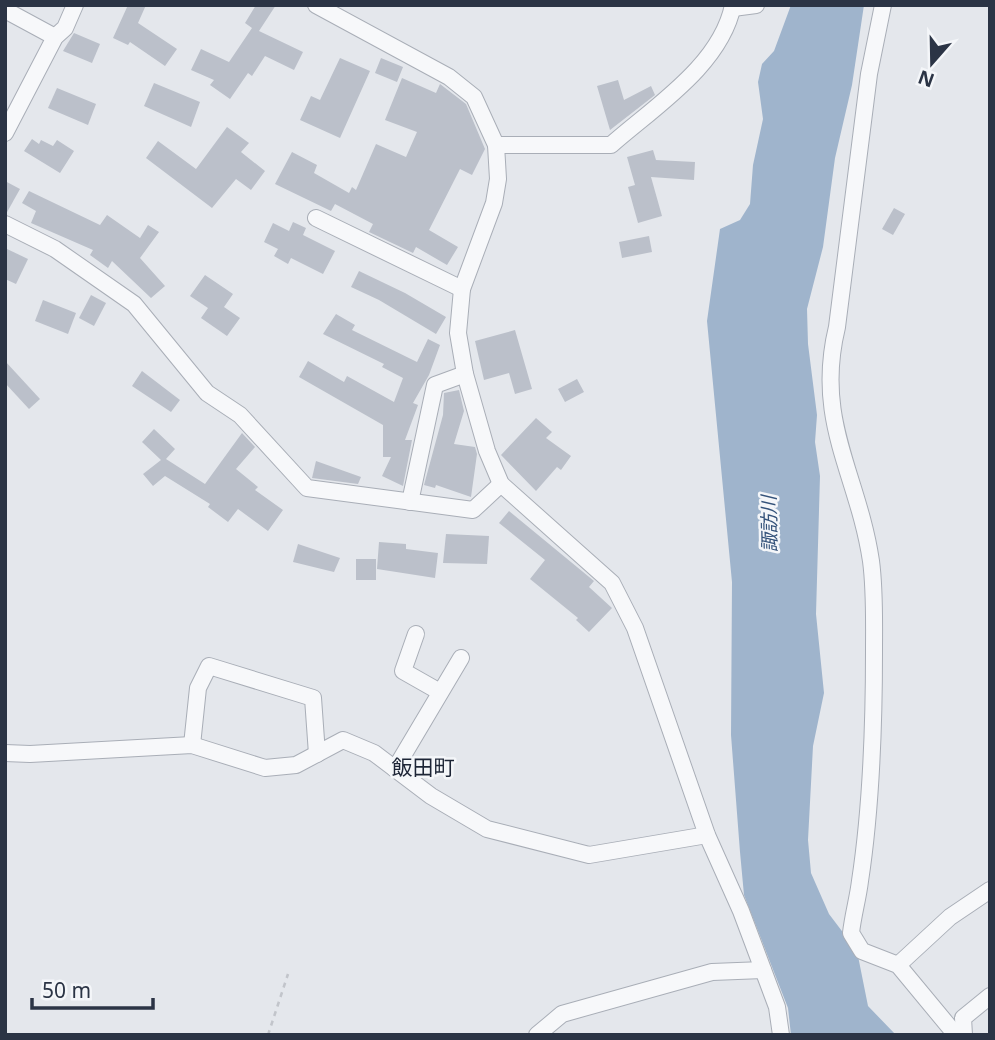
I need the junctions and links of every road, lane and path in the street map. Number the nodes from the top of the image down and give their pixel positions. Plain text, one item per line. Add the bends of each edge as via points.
1 (75, 5) edge
2 (316, 5) edge
3 (883, 5) edge
4 (743, 6) edge
5 (5, 10) edge
6 (55, 37) junction
7 (12, 105) edge
8 (5, 133) edge
9 (496, 145) junction
10 (316, 218) dead end
11 (5, 224) edge
12 (462, 289) junction
13 (465, 374) junction
14 (501, 484) junction
15 (410, 502) junction
16 (416, 634) dead end
17 (461, 658) dead end
18 (440, 692) junction
19 (192, 745) junction
20 (5, 753) edge
21 (317, 754) junction
22 (395, 769) junction
23 (707, 835) junction
24 (990, 890) edge
25 (898, 965) junction
26 (763, 970) junction
27 (288, 974) dead end
28 (990, 996) edge
29 (268, 1035) edge
30 (537, 1035) edge
31 (780, 1035) edge
32 (956, 1035) edge
33 (964, 1035) edge

1 - 6 street via 65,28
2 - 9 street via 449,77 474,97
3 - 25 street via 869,74 831,353 831,406 838,447 862,520 874,604 874,725 851,933 862,951
4 - 9 street via 701,64 611,145
5 - 6 street
6 - 7 street
7 - 8 street
9 - 12 street via 494,203
10 - 12 street
11 - 15 street via 55,249 134,304 206,393 240,415 307,488
12 - 13 street via 458,333
13 - 14 street
13 - 15 street via 435,385
14 - 15 street via 473,510
14 - 23 street via 612,583 635,628
16 - 18 street via 403,671
17 - 18 street
18 - 22 street
19 - 20 street
19 - 21 street via 265,768 296,765
19 - 21 street via 198,688 209,666 313,698
21 - 22 street via 343,740 374,752
22 - 23 street via 487,829 589,855
23 - 26 street
24 - 25 street via 950,917
25 - 32 street
26 - 30 street via 712,972 562,1014
26 - 31 street via 777,1007
27 - 29 path
28 - 33 street via 963,1018

